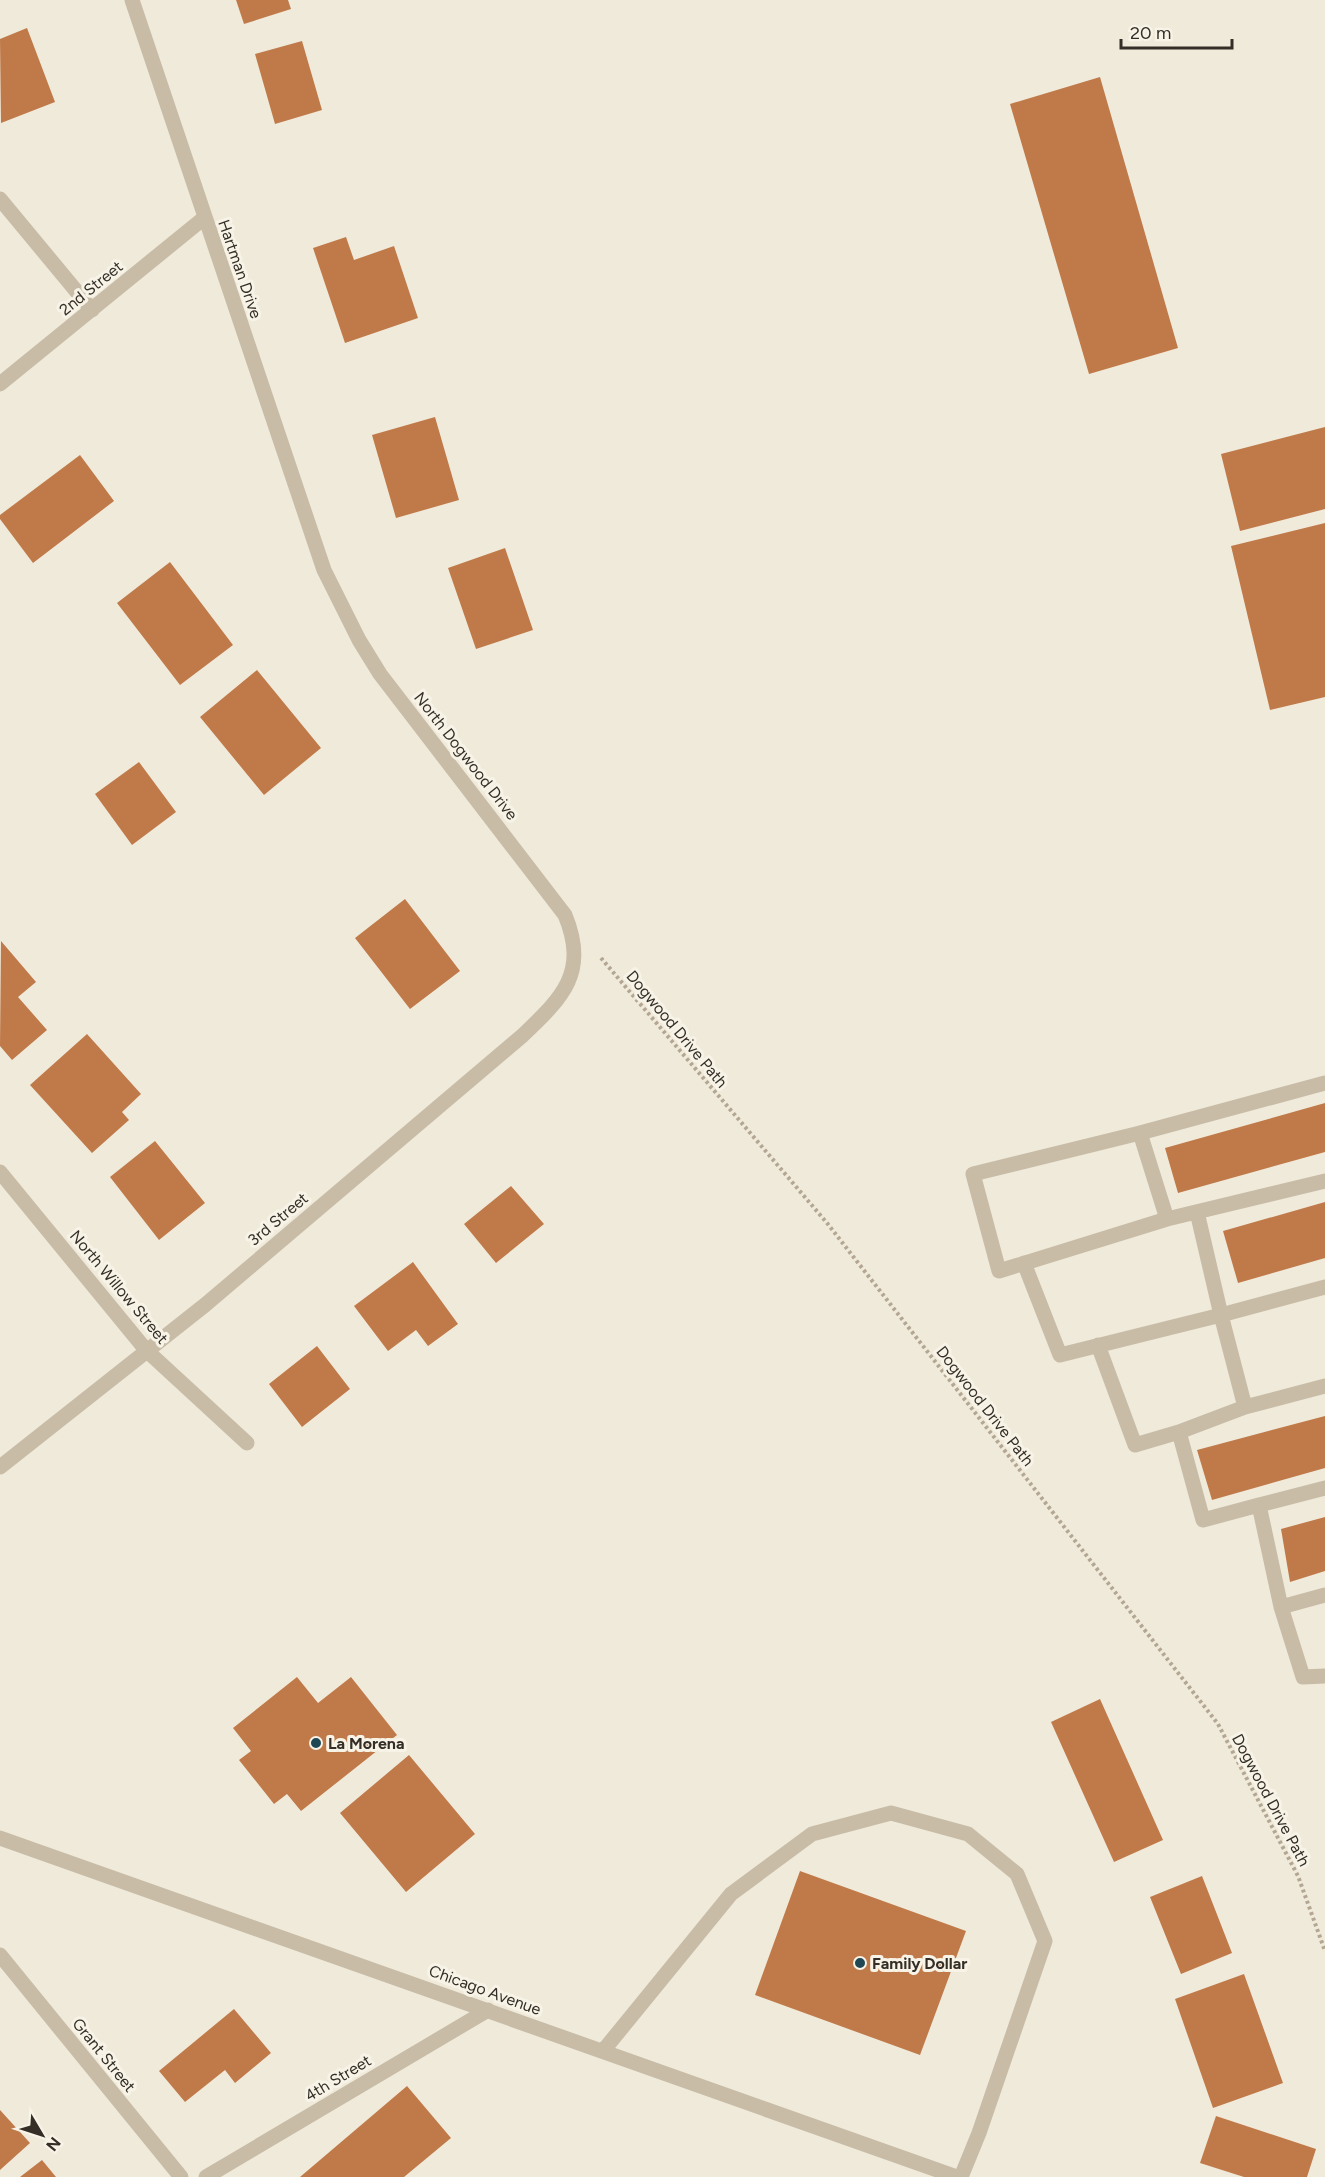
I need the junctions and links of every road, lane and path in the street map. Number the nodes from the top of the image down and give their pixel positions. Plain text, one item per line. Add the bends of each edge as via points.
1 (132, 0) edge
2 (0, 199) edge
3 (204, 218) junction
4 (92, 310) junction
5 (0, 384) edge
6 (316, 550) joint
7 (596, 952) dead end
8 (568, 985) joint
9 (1325, 1083) edge
10 (1140, 1132) junction
11 (0, 1172) edge
12 (1325, 1181) edge
13 (1197, 1212) junction
14 (1167, 1219) junction
15 (1024, 1263) junction
16 (1325, 1287) edge
17 (1221, 1315) junction
18 (1098, 1345) junction
19 (146, 1350) junction
20 (1325, 1386) edge
21 (1245, 1407) junction
22 (1179, 1432) junction
23 (247, 1443) dead end
24 (0, 1467) edge
25 (1325, 1488) edge
26 (1259, 1505) junction
27 (1325, 1595) edge
28 (1281, 1607) junction
29 (1325, 1676) edge
30 (0, 1838) edge
31 (1325, 1951) edge
32 (0, 1955) edge
33 (488, 2010) junction
34 (603, 2050) junction
35 (181, 2177) edge
36 (206, 2177) edge
37 (959, 2177) edge

1 - 3 street, Hartman Drive
2 - 4 street
3 - 4 street, 2nd Street
3 - 6 street, Hartman Drive
4 - 5 street, 2nd Street
6 - 8 street, North Dogwood Drive via 340,606 380,674 565,915 573,936 575,958
7 - 31 path, Dogwood Drive Path via 827,1223 1218,1724 1298,1876
8 - 19 street, 3rd Street via 555,1004 522,1036 205,1305
9 - 10 street
10 - 14 street
10 - 15 street via 973,1174 999,1270
11 - 19 street, North Willow Street
12 - 13 street
13 - 14 street
13 - 17 street
14 - 15 street
15 - 18 street via 1059,1355
16 - 17 street
17 - 18 street
17 - 21 street
18 - 22 street via 1135,1445
19 - 23 street, North Willow Street
19 - 24 street, 3rd Street
20 - 21 street
21 - 22 street
22 - 26 street via 1203,1520
25 - 26 street
26 - 28 street
27 - 28 street
28 - 29 street via 1303,1677
30 - 33 street, Chicago Avenue
32 - 35 street, Grant Street
33 - 34 street, Chicago Avenue
33 - 36 street, 4th Street
34 - 37 street, Chicago Avenue
34 - 37 street via 731,1894 812,1834 891,1813 968,1834 1017,1874 1045,1941

